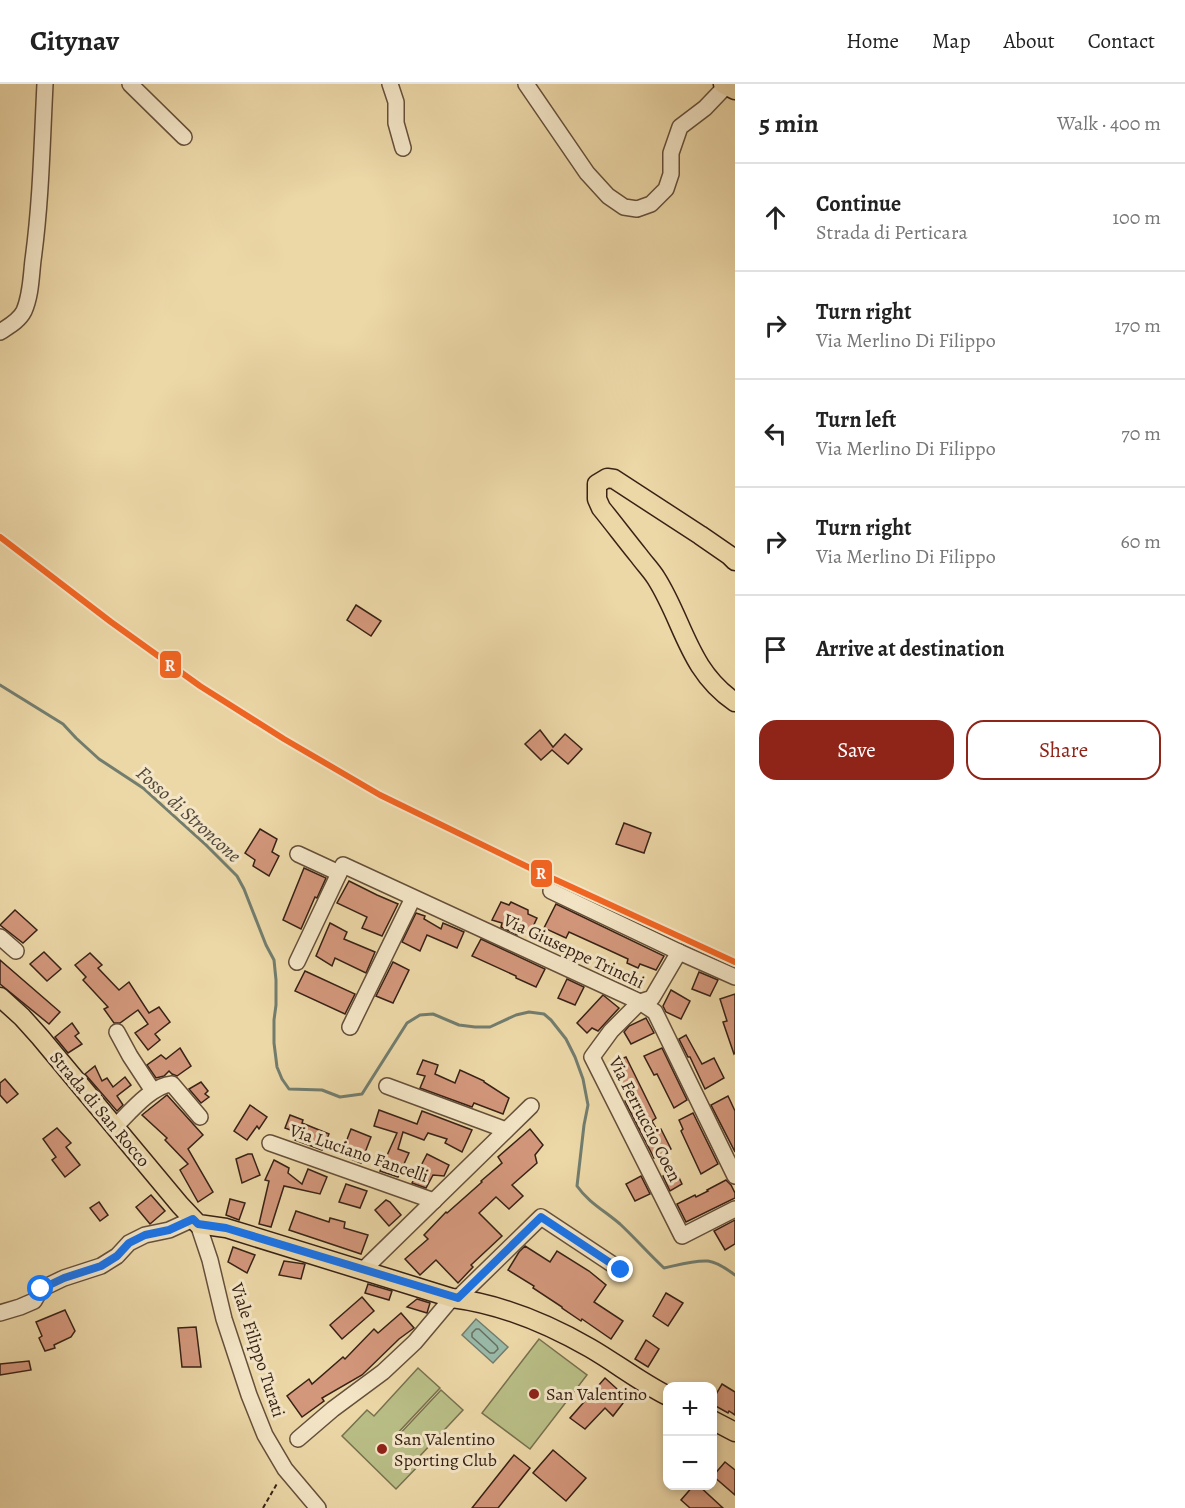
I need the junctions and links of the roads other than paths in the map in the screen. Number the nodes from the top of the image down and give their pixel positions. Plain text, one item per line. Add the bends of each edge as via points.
1 (45, 84) edge
2 (130, 84) edge
3 (390, 84) edge
4 (526, 84) edge
5 (728, 87) edge
6 (184, 137) dead end
7 (403, 148) dead end
8 (0, 332) edge
9 (735, 561) edge
10 (735, 702) edge
11 (298, 854) dead end
12 (341, 869) junction
13 (551, 891) dead end
14 (413, 898) junction
15 (0, 937) edge
16 (16, 951) dead end
17 (679, 952) junction
18 (297, 962) dead end
19 (735, 977) edge
20 (0, 997) edge
21 (640, 1002) junction
22 (350, 1028) dead end
23 (117, 1032) dead end
24 (387, 1086) dead end
25 (153, 1091) junction
26 (531, 1106) dead end
27 (200, 1117) dead end
28 (115, 1127) junction
29 (506, 1130) junction
30 (270, 1143) dead end
31 (735, 1176) edge
32 (434, 1201) junction
33 (735, 1209) edge
34 (196, 1222) junction
35 (363, 1270) junction
36 (621, 1270) dead end
37 (455, 1298) junction
38 (0, 1313) edge
39 (663, 1394) edge
40 (717, 1423) edge
41 (735, 1432) edge
42 (298, 1439) dead end
43 (318, 1508) edge

1 - 8 street via 41,183 28,300 23,314
2 - 6 street
3 - 7 street
4 - 5 street via 587,173 608,196 624,207 637,209 651,204 666,189 671,153 681,127
9 - 10 main road via 614,479 597,483 601,508 655,577 691,653 718,689
11 - 12 street, Via Giuseppe Trinchi
12 - 14 street, Via Giuseppe Trinchi
12 - 18 street
13 - 17 street
14 - 21 street, Via Giuseppe Trinchi
14 - 22 street
15 - 16 street
17 - 19 street
17 - 21 street, Via Ferruccio Coen via 652,998
20 - 28 main road, Strada di San Rocco via 40,1037
21 - 31 street, Via Giuseppe Trinchi via 655,1012
21 - 33 street, Via Ferruccio Coen via 592,1057 681,1236
23 - 25 street
24 - 29 street
25 - 27 street via 172,1084
25 - 28 street
26 - 29 street
28 - 34 main road, Strada di San Rocco
29 - 32 street
30 - 32 street, Via Luciano Fancelli
32 - 35 street
34 - 35 main road
34 - 38 street via 145,1235 101,1266 64,1278 41,1289 34,1301
34 - 43 street, Viale Filippo Turati via 224,1319 265,1435 285,1469
35 - 37 main road
36 - 37 street via 541,1217
37 - 39 main road via 544,1323
37 - 42 street via 383,1372
40 - 41 main road

